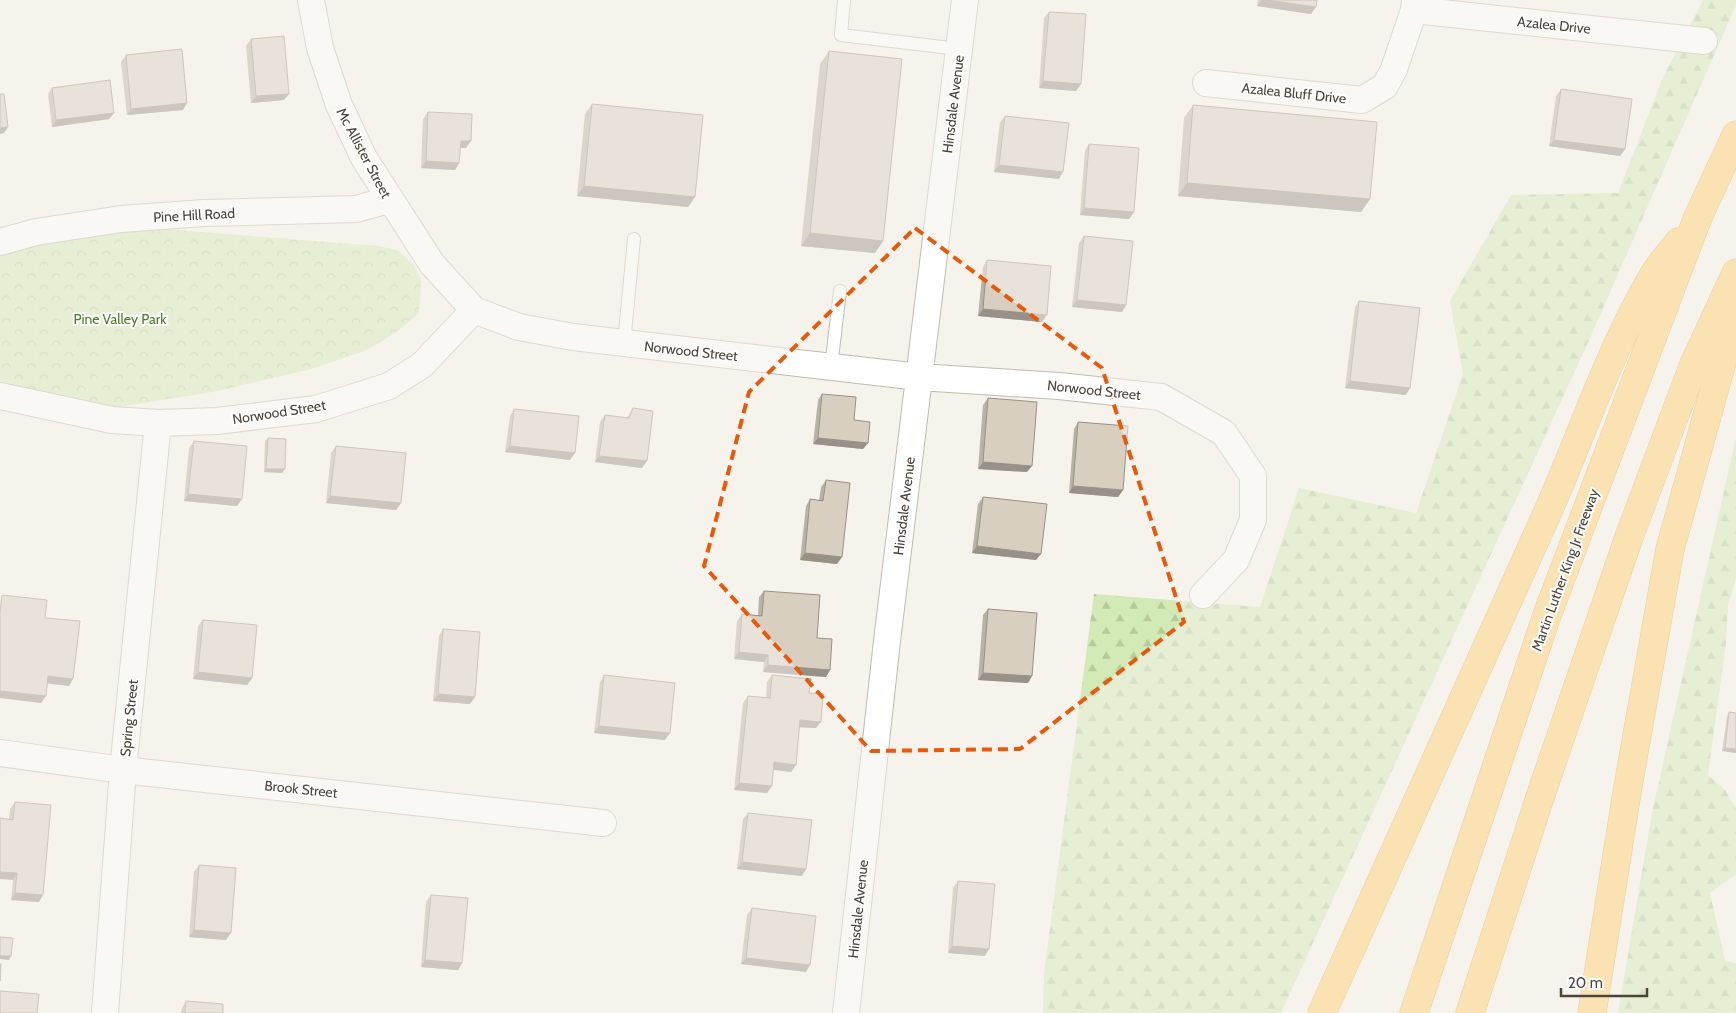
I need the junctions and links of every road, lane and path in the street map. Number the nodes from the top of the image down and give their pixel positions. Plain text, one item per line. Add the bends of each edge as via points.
1 (311, 0) edge
2 (844, 0) edge
3 (965, 0) edge
4 (1414, 5) edge
5 (1704, 42) dead end
6 (959, 49) junction
7 (1206, 83) dead end
8 (1736, 135) edge
9 (389, 200) junction
10 (1698, 217) junction
11 (634, 240) dead end
12 (0, 242) edge
13 (1736, 273) edge
14 (840, 292) dead end
15 (474, 310) junction
16 (1736, 312) edge
17 (624, 343) junction
18 (831, 366) junction
19 (920, 377) junction
20 (0, 396) edge
21 (158, 423) junction
22 (1203, 594) dead end
23 (0, 753) edge
24 (123, 770) junction
25 (603, 822) dead end
26 (105, 1013) edge
27 (846, 1013) edge
28 (1322, 1013) edge
29 (1414, 1013) edge
30 (1470, 1013) edge
31 (1592, 1013) edge

1 - 9 street, Mc Allister Street via 320,48 339,104 364,158
2 - 6 lane via 842,35
3 - 6 street, Hinsdale Avenue
4 - 5 street, Azalea Drive
4 - 7 street, Azalea Bluff Drive via 1394,69 1385,86 1362,100
6 - 19 street, Hinsdale Avenue
8 - 10 highway, Martin Luther King Jr Freeway
9 - 12 street, Pine Hill Road via 356,209 121,219 36,232
9 - 15 street, Mc Allister Street via 432,264
10 - 28 highway via 1654,275 1618,344 1546,517
10 - 29 highway, Martin Luther King Jr Freeway via 1547,615
11 - 17 lane
13 - 30 highway via 1694,364 1629,537
14 - 18 lane
15 - 17 street, Norwood Street via 519,327
15 - 21 street, Norwood Street via 422,365 389,386 316,409 276,416
16 - 31 highway via 1670,549
17 - 18 street, Norwood Street
18 - 19 street, Norwood Street
19 - 22 street, Norwood Street via 1059,386 1161,397 1224,432 1253,476 1253,520 1236,560
19 - 27 street, Hinsdale Avenue
20 - 21 street, Norwood Street via 112,420
21 - 24 street, Spring Street
23 - 24 street, Brook Street
24 - 25 street, Brook Street
24 - 26 street, Spring Street

